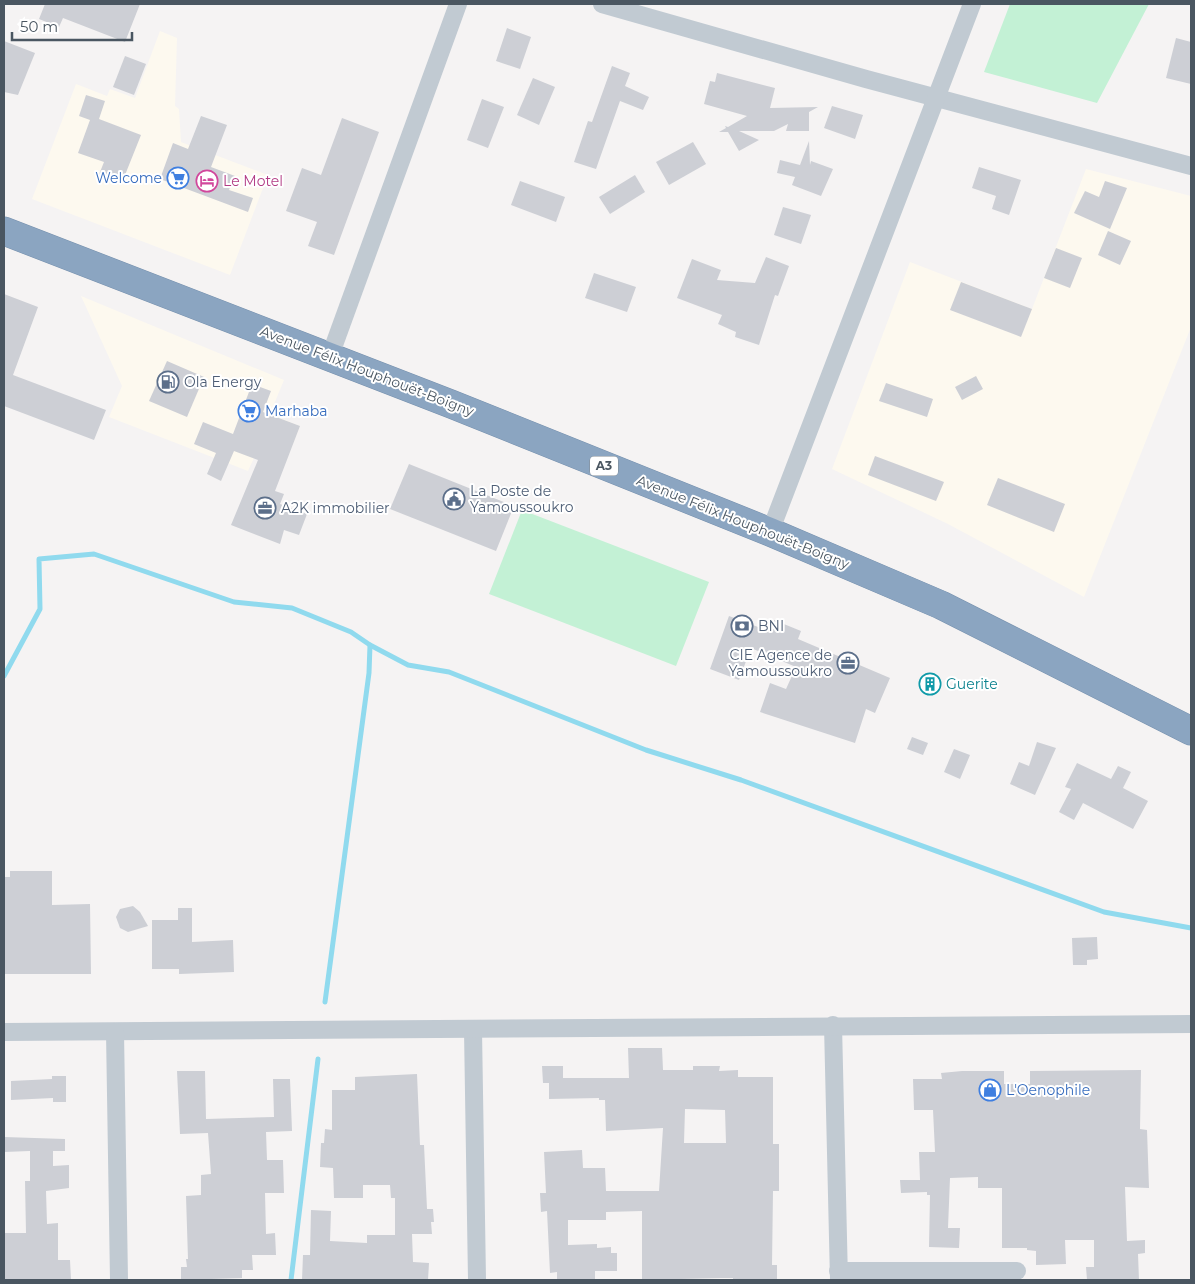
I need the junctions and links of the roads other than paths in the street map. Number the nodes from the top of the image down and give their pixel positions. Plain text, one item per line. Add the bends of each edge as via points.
1 (458, 4) edge
2 (602, 4) edge
3 (972, 4) edge
4 (935, 97) junction
5 (1191, 166) edge
6 (4, 231) edge
7 (330, 356) junction
8 (770, 532) junction
9 (1191, 731) edge
10 (1191, 1024) edge
11 (833, 1025) junction
12 (473, 1030) junction
13 (4, 1032) edge
14 (115, 1032) junction
15 (1017, 1271) dead end
16 (838, 1275) edge
17 (119, 1280) edge
18 (477, 1280) edge

1 - 7 street
2 - 4 street
3 - 4 street
4 - 5 street
4 - 8 street
6 - 7 highway, Avenue Félix Houphouët-Boigny / A3
7 - 8 highway, Avenue Félix Houphouët-Boigny / A3
8 - 9 highway, Avenue Félix Houphouët-Boigny / A3 via 941,605
10 - 11 street
11 - 12 street
11 - 16 street
12 - 14 street
12 - 18 street
13 - 14 street
14 - 17 street
15 - 16 street

